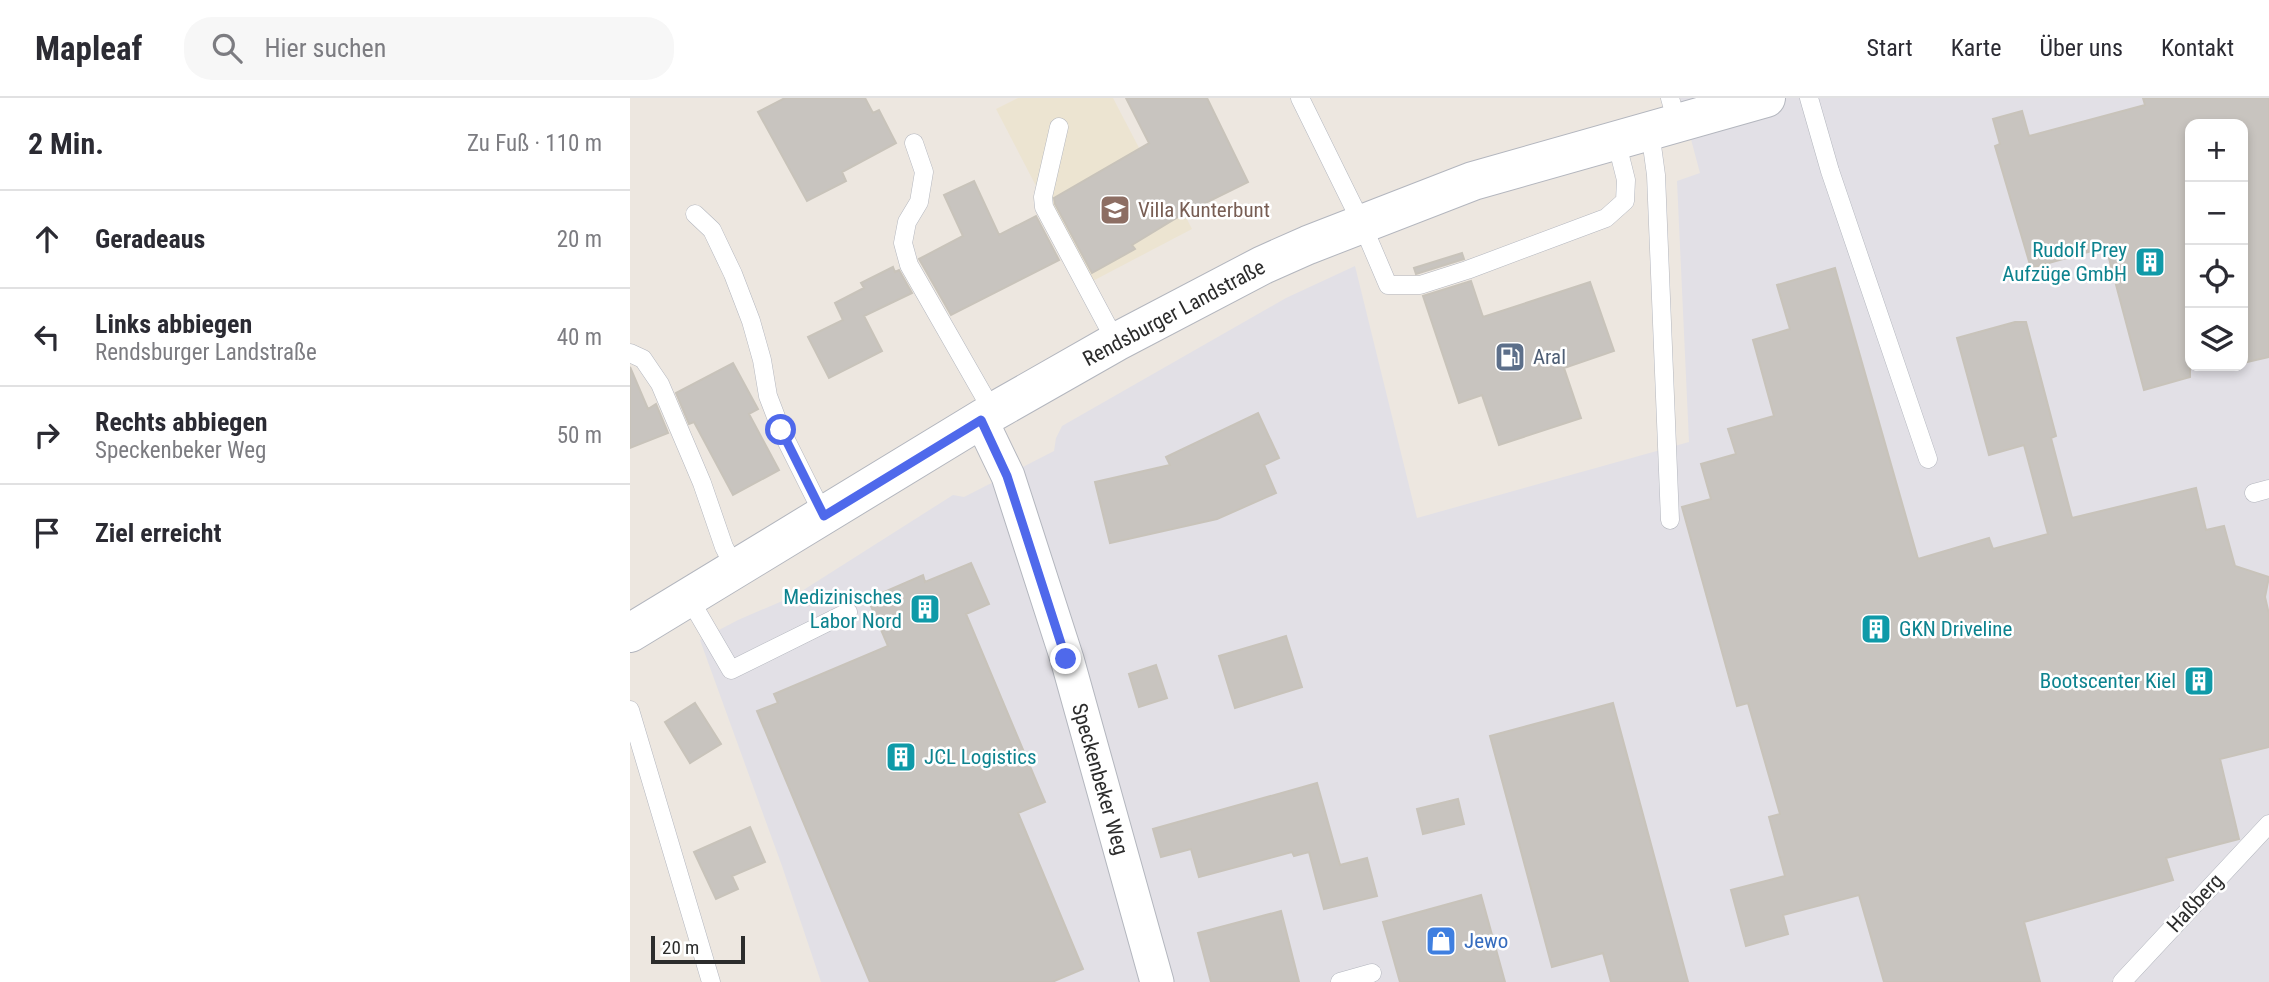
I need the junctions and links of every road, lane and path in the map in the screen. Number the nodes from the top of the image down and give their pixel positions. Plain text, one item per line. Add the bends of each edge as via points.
1 (1300, 98) edge
2 (1809, 98) edge
3 (1755, 99) edge
4 (1653, 123) edge
5 (1059, 127) dead end
6 (914, 143) dead end
7 (695, 214) dead end
8 (1362, 224) junction
9 (1116, 342) junction
10 (630, 354) edge
11 (987, 416) junction
12 (1928, 460) dead end
13 (824, 516) junction
14 (1670, 520) dead end
15 (736, 570) junction
16 (690, 598) junction
17 (848, 612) dead end
18 (630, 633) edge
19 (630, 710) edge
20 (2269, 824) edge
21 (1372, 973) dead end
22 (711, 982) edge
23 (1157, 982) edge
24 (1340, 982) edge
25 (2122, 982) edge

1 - 8 lane
2 - 12 lane
3 - 4 street, Rendsburger Landstraße
4 - 8 street, Rendsburger Landstraße via 1473,181
4 - 8 lane via 1626,180 1625,201 1606,218 1467,270 1420,285 1388,285
4 - 14 lane
5 - 9 lane via 1042,197 1044,208
6 - 11 lane via 924,172 919,202 902,243
7 - 13 lane via 712,230 733,274 781,430
8 - 9 street, Rendsburger Landstraße via 1263,265
9 - 11 street, Rendsburger Landstraße
10 - 15 lane via 643,359 660,384
11 - 13 street, Rendsburger Landstraße
11 - 23 street, Speckenbeker Weg via 1066,659
13 - 15 street, Rendsburger Landstraße
15 - 16 street, Rendsburger Landstraße
16 - 17 lane via 731,670
16 - 18 street, Rendsburger Landstraße
19 - 22 lane
20 - 25 lane, Haßberg
21 - 24 lane

